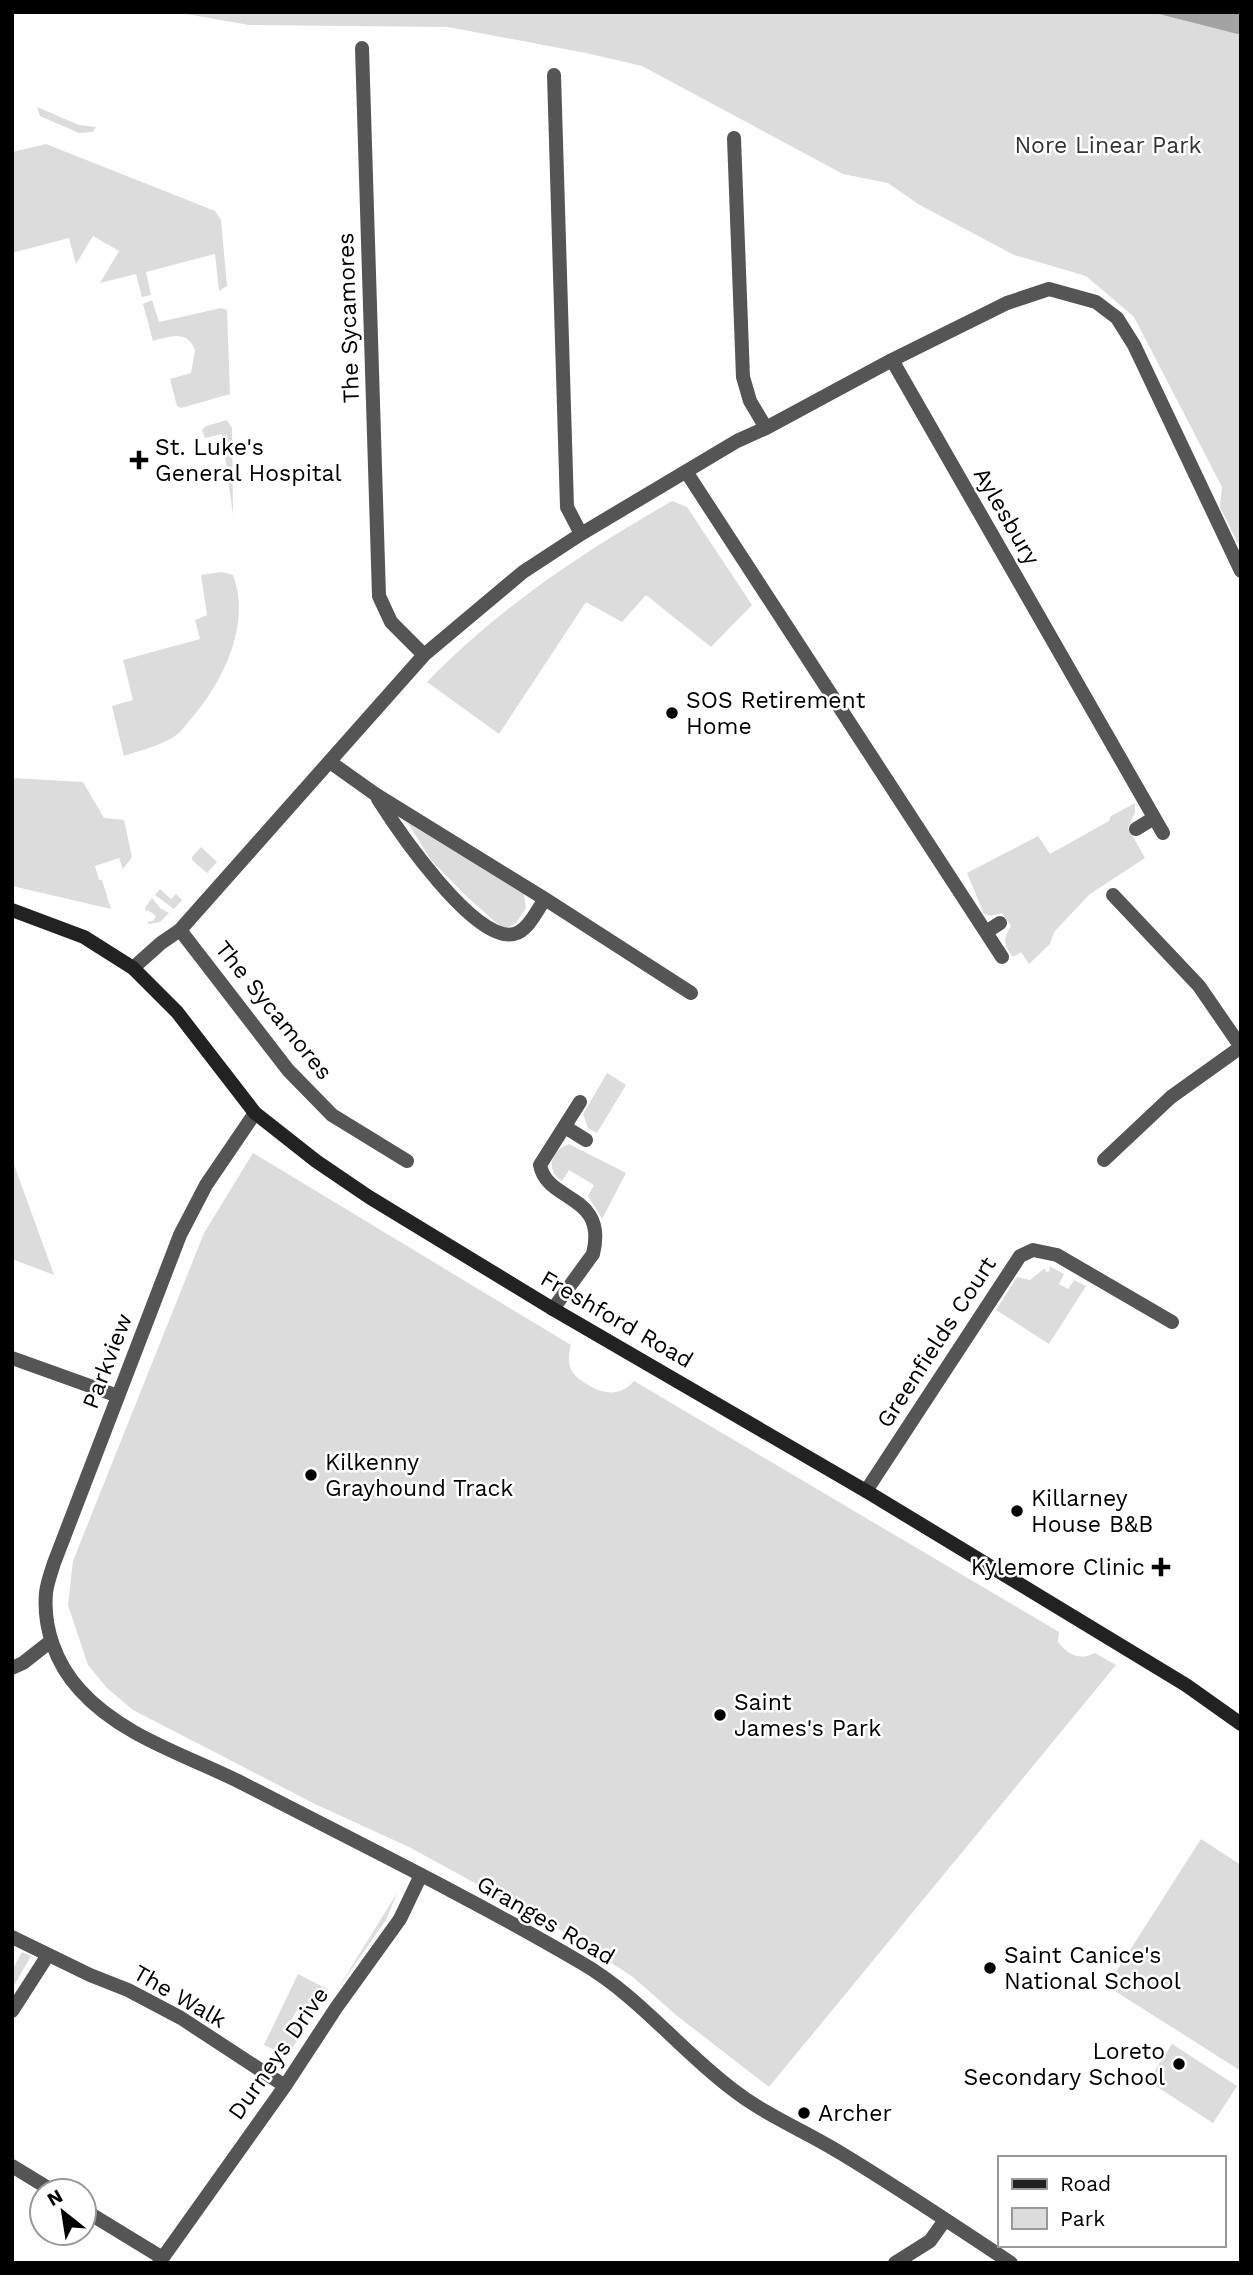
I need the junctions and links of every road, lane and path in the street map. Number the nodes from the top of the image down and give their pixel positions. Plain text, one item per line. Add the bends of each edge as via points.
1 (362, 48) dead end
2 (554, 75) dead end
3 (734, 138) dead end
4 (892, 360) junction
5 (766, 428) junction
6 (687, 473) junction
7 (581, 534) junction
8 (1241, 571) edge
9 (424, 655) junction
10 (330, 762) junction
11 (375, 794) junction
12 (1154, 818) junction
13 (1136, 829) dead end
14 (1163, 833) dead end
15 (1113, 895) dead end
16 (545, 899) junction
17 (12, 910) edge
18 (1000, 923) dead end
19 (180, 930) junction
20 (986, 932) junction
21 (1002, 957) dead end
22 (133, 968) junction
23 (691, 993) dead end
24 (1241, 1047) edge
25 (580, 1102) dead end
26 (255, 1113) junction
27 (565, 1127) junction
28 (586, 1140) dead end
29 (1104, 1160) dead end
30 (407, 1161) dead end
31 (553, 1309) junction
32 (1172, 1322) dead end
33 (12, 1357) edge
34 (118, 1396) junction
35 (866, 1491) junction
36 (51, 1641) junction
37 (12, 1668) edge
38 (1241, 1724) edge
39 (421, 1875) junction
40 (12, 1937) edge
41 (48, 1955) junction
42 (12, 2011) edge
43 (285, 2086) junction
44 (12, 2166) edge
45 (30, 2177) edge
46 (98, 2218) edge
47 (945, 2220) junction
48 (162, 2257) edge
49 (895, 2263) edge
50 (1011, 2263) edge

1 - 9 street, The Sycamores via 379,596 391,622
2 - 7 street via 567,507
3 - 5 street via 743,377
4 - 5 street
4 - 8 street via 1007,303 1049,289 1097,302 1117,317 1135,345
4 - 12 street, Aylesbury
5 - 6 street
6 - 7 street
6 - 20 street
7 - 9 street via 523,572
9 - 10 street
10 - 11 street
10 - 19 street
11 - 16 street
11 - 16 street via 433,876 466,910 499,933 522,932
12 - 13 street
12 - 14 street, Aylesbury
15 - 24 street via 1199,986
16 - 23 street
17 - 22 main road, Freshford Road via 85,937
18 - 20 street
19 - 22 street
19 - 30 street, The Sycamores via 297,1079 332,1115
20 - 21 street
22 - 26 main road, Freshford Road via 177,1012
24 - 29 street via 1171,1097
25 - 27 street
26 - 31 main road, Freshford Road via 369,1196
26 - 34 street, Parkview via 206,1185 180,1236
27 - 28 street
27 - 31 street via 540,1166 542,1174 592,1218 596,1244
31 - 35 main road, Freshford Road
32 - 35 street, Greenfields Court via 1057,1255 1033,1250 1020,1255
33 - 34 street
34 - 36 street, Parkview via 46,1590
35 - 38 main road, Freshford Road via 1171,1676
36 - 37 street
36 - 39 street, Granges Road via 79,1690 137,1734
39 - 43 street, Durneys Drive via 400,1919
39 - 47 street, Granges Road via 583,1964 732,2089
40 - 41 street, The Walk
41 - 42 street
41 - 43 street, The Walk via 181,2018
43 - 48 street, Durneys Drive
44 - 45 street
46 - 48 street
47 - 49 street via 930,2241
47 - 50 street, Granges Road

